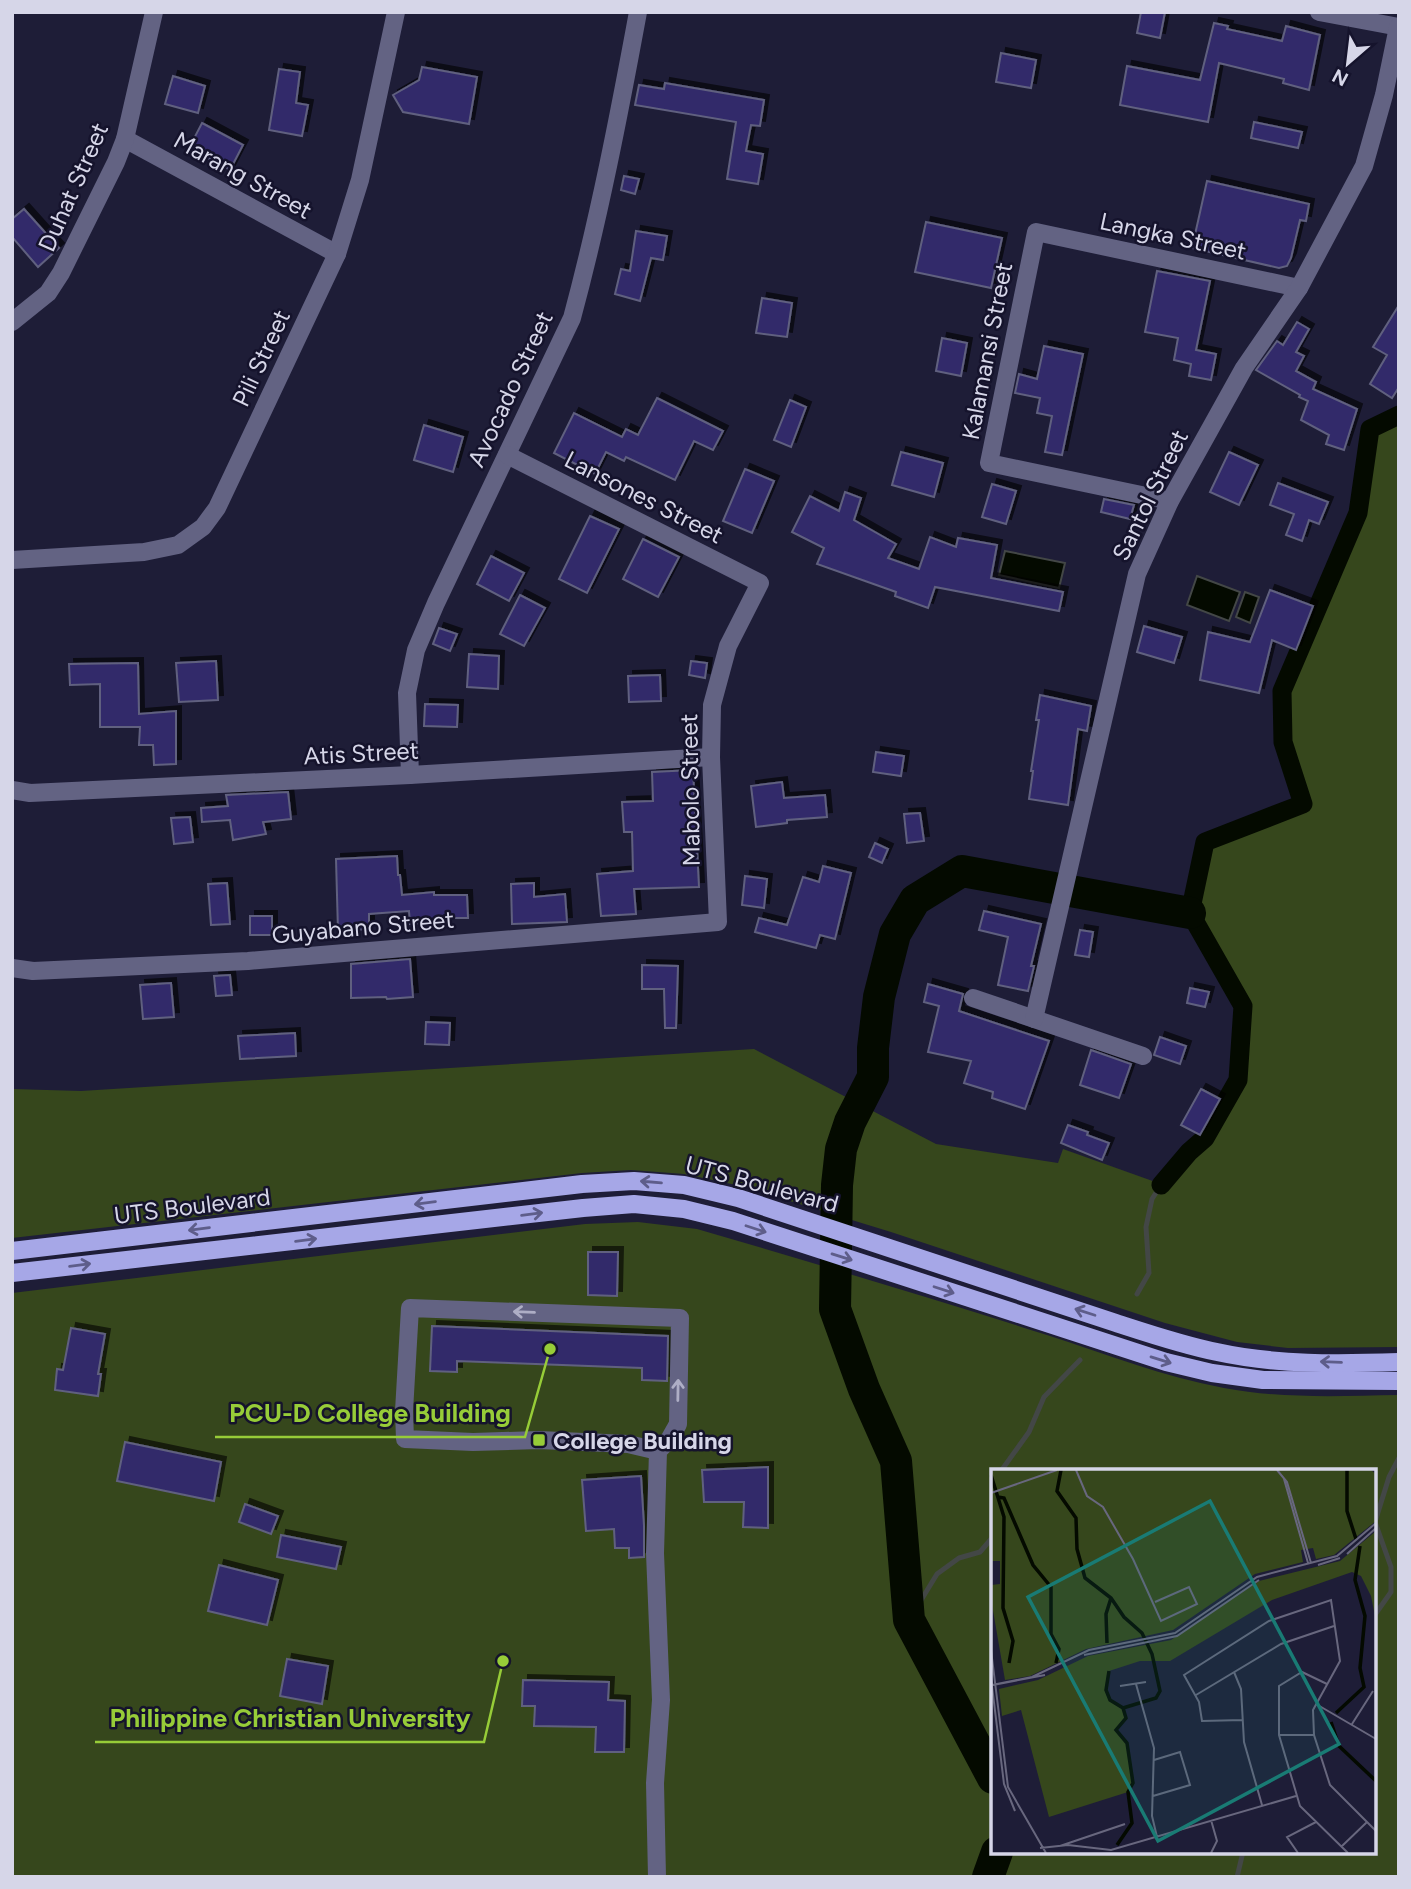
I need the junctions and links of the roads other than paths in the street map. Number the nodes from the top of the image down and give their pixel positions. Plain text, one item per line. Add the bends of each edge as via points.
1 (154, 12) edge
2 (396, 12) edge
3 (638, 12) edge
4 (1319, 12) edge
5 (1398, 27) edge
6 (125, 139) junction
7 (1036, 232) joint
8 (337, 254) junction
9 (1299, 288) junction
10 (13, 319) edge
11 (507, 455) junction
12 (1170, 501) junction
13 (12, 561) edge
14 (760, 583) joint
15 (711, 757) junction
16 (410, 775) junction
17 (12, 790) edge
18 (718, 922) joint
19 (12, 968) edge
20 (973, 998) dead end
21 (1034, 1019) junction
22 (1143, 1056) dead end
23 (12, 1251) edge
24 (12, 1273) edge
25 (1399, 1362) edge
26 (1399, 1381) edge
27 (658, 1451) junction
28 (657, 1877) edge

1 - 6 street, Duhat Street
2 - 8 street, Pili Street via 360,180
3 - 11 street, Avocado Street via 572,318
4 - 5 street
5 - 9 street, Santol Street via 1364,166
6 - 8 street, Marang Street
6 - 10 street, Duhat Street via 61,273 48,293
7 - 9 street, Langka Street
7 - 12 street, Kalamansi Street via 989,463
8 - 13 street, Pili Street via 217,508 203,527 178,545 144,552
9 - 12 street, Santol Street via 1244,368
11 - 14 street, Lansones Street
11 - 16 street, Avocado Street via 416,650 407,693
12 - 21 street, Santol Street via 1137,574
14 - 15 street, Mabolo Street via 728,646 712,705
15 - 16 street, Atis Street
15 - 18 street, Mabolo Street
16 - 17 street, Atis Street via 30,793
18 - 19 street, Guyabano Street via 248,961 33,971
20 - 21 street
21 - 22 street
25 -> 23 main road, UTS Boulevard via 1264,1360 1216,1352 738,1198 684,1185 634,1181 582,1184
24 -> 26 main road, UTS Boulevard via 635,1204 684,1209 733,1222 1212,1373 1263,1381
27 -> 27 street via 678,1424 680,1318 410,1308 405,1439 628,1444
27 - 28 street via 655,1553 661,1700 654,1783

